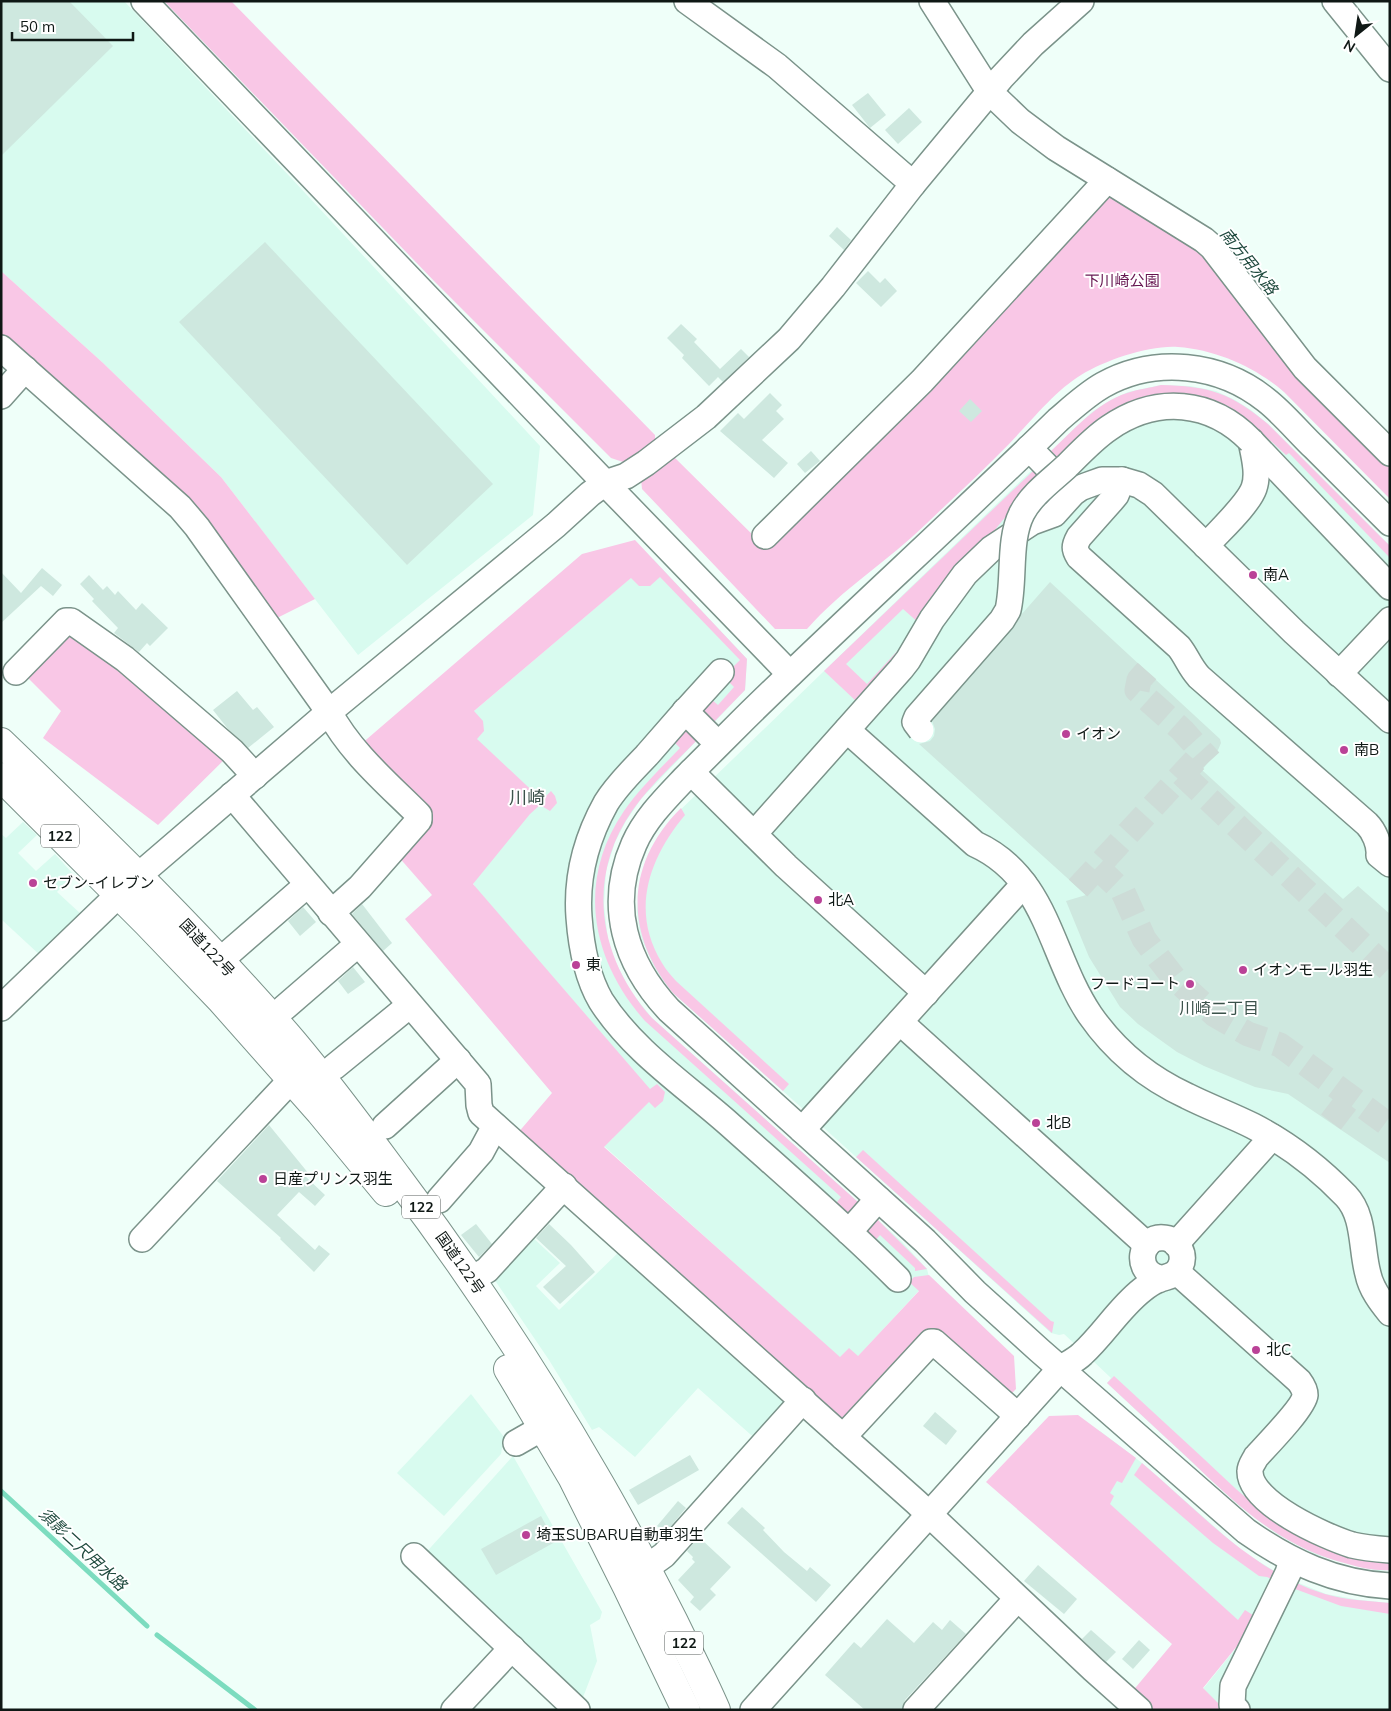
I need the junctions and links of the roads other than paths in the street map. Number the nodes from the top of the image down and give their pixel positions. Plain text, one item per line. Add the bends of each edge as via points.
1 (144, 1) edge
2 (687, 1) edge
3 (932, 1) edge
4 (1081, 1) edge
5 (1335, 1) edge
6 (1390, 69) edge
7 (991, 91) junction
8 (1107, 180) junction
9 (913, 184) junction
10 (1, 348) edge
11 (26, 369) junction
12 (1, 396) edge
13 (1251, 441) junction
14 (1029, 448) junction
15 (1390, 453) edge
16 (1122, 480) junction
17 (605, 483) junction
18 (1073, 493) junction
19 (1390, 523) edge
20 (765, 536) dead end
21 (1206, 546) junction
22 (1384, 581) edge
23 (1390, 620) edge
24 (16, 672) dead end
25 (721, 672) dead end
26 (790, 674) junction
27 (1339, 674) junction
28 (685, 711) junction
29 (329, 712) junction
30 (1390, 720) edge
31 (847, 730) junction
32 (921, 730) dead end
33 (1, 742) edge
34 (718, 744) junction
35 (691, 772) junction
36 (255, 776) junction
37 (1, 777) edge
38 (232, 795) junction
39 (754, 834) junction
40 (1390, 864) edge
41 (138, 876) junction
42 (1024, 884) junction
43 (307, 885) junction
44 (119, 894) junction
45 (331, 913) junction
46 (358, 944) junction
47 (231, 951) dead end
48 (926, 994) junction
49 (410, 1005) junction
50 (1, 1008) edge
51 (284, 1008) dead end
52 (900, 1022) junction
53 (458, 1060) junction
54 (334, 1067) dead end
55 (292, 1080) junction
56 (385, 1126) dead end
57 (495, 1126) junction
58 (802, 1130) junction
59 (1272, 1137) junction
60 (564, 1186) junction
61 (878, 1199) junction
62 (439, 1200) dead end
63 (850, 1232) junction
64 (142, 1239) dead end
65 (1176, 1244) junction
66 (1145, 1253) junction
67 (1169, 1275) junction
68 (472, 1279) junction
69 (898, 1279) dead end
70 (1390, 1313) edge
71 (1060, 1369) junction
72 (803, 1400) junction
73 (1018, 1416) junction
74 (544, 1427) junction
75 (844, 1437) junction
76 (516, 1443) dead end
77 (929, 1515) junction
78 (1390, 1550) edge
79 (414, 1556) dead end
80 (1292, 1560) junction
81 (646, 1568) junction
82 (1390, 1586) edge
83 (1017, 1599) junction
84 (512, 1648) junction
85 (454, 1710) edge
86 (578, 1710) edge
87 (686, 1710) edge
88 (716, 1710) edge
89 (753, 1710) edge
90 (916, 1710) edge
91 (1139, 1710) edge
92 (1237, 1710) edge

1 - 17 street
2 - 9 street via 777,66
3 - 7 street
4 - 7 street via 1033,44
5 - 6 street
7 - 8 street via 1027,126
7 - 9 street
8 - 15 street via 1212,247 1305,368
8 - 20 street via 922,381
9 - 17 street via 789,339 706,417 646,463 626,476
10 - 11 street
11 - 12 street
11 - 29 street via 180,507
13 - 21 street via 1256,467 1255,487
13 - 22 street
13 - 32 street, bridge via 1232,424 1214,414 1177,406 1155,408 1129,416 1102,433 1034,496 1023,511 1017,528 1008,610 916,717 915,722
14 - 18 street
14 - 19 street via 1086,396 1120,377 1156,368 1199,368 1232,379 1267,400
14 - 26 street
16 - 18 street via 1102,480
16 - 21 street via 1140,485 1153,494
16 - 40 street via 1116,495 1079,537 1075,550 1079,557 1184,652 1191,669 1367,824 1374,833 1379,855
17 - 26 street
17 - 29 street
18 - 31 street via 1054,514 1032,522 991,549 965,574 932,619 908,660
21 - 27 street
23 - 27 street
24 - 36 street via 66,621 71,621 125,659 232,751
25 - 28 street
26 - 34 street
27 - 30 street
28 - 34 street
28 - 63 street via 622,782 607,803 591,836 582,861 578,902 588,968 601,1000 614,1019 647,1054
29 - 36 street
29 - 45 street via 339,732 356,753 420,815 360,887
31 - 39 street
31 - 42 street via 975,844 999,857
33 - 41 highway, 国道122号 / 122
34 - 35 street
35 - 39 street
35 - 58 street via 653,814 634,845 622,892 627,945 658,999
36 - 38 street
37 - 44 highway, 国道122号 / 122
38 - 41 street
38 - 43 street
39 - 48 street
41 - 44 street
41 - 68 highway, 国道122号 / 122 via 291,1040 338,1096
42 - 48 street
42 - 59 street via 1043,912 1073,986 1092,1017 1126,1056 1184,1095
43 - 45 street
43 - 47 street
44 - 50 street
44 - 55 highway, 国道122号 / 122
45 - 46 street
46 - 49 street
46 - 51 street
48 - 52 street
49 - 53 street
49 - 54 street
52 - 58 street
52 - 66 street
53 - 56 street
53 - 57 street via 478,1084 481,1113
55 - 64 street
55 - 74 highway, 国道122号 / 122 via 374,1176 425,1245
57 - 60 street
57 - 62 street via 481,1152
58 - 61 street
59 - 65 street
59 - 70 street via 1348,1197 1357,1212 1368,1277 1379,1300
60 - 68 street via 487,1270
60 - 72 street
61 - 63 street
61 - 71 street
63 - 69 street
65 - 66 street via 1170,1239 1154,1240
65 - 67 street via 1182,1252 1182,1263
66 - 67 street via 1148,1273
66 - 71 street via 1138,1270 1074,1343
67 - 71 street via 1140,1291 1081,1355
67 - 78 street via 1299,1381 1304,1390 1300,1407 1252,1464 1250,1471 1257,1490 1311,1529 1352,1545
68 - 81 highway, 国道122号 / 122 via 560,1415
71 - 73 street
71 - 80 street via 1246,1531
72 - 75 street
72 - 81 street via 664,1555
73 - 75 street via 931,1342
73 - 77 street
74 - 76 street
74 - 87 highway, 国道122号 / 122 via 619,1570
75 - 77 street
77 - 83 street
77 - 89 street
79 - 84 street
80 - 82 street via 1342,1580
80 - 92 street via 1232,1686 1232,1704
81 - 88 highway, 国道122号 / 122
83 - 90 street
83 - 91 street
84 - 85 street
84 - 86 street

